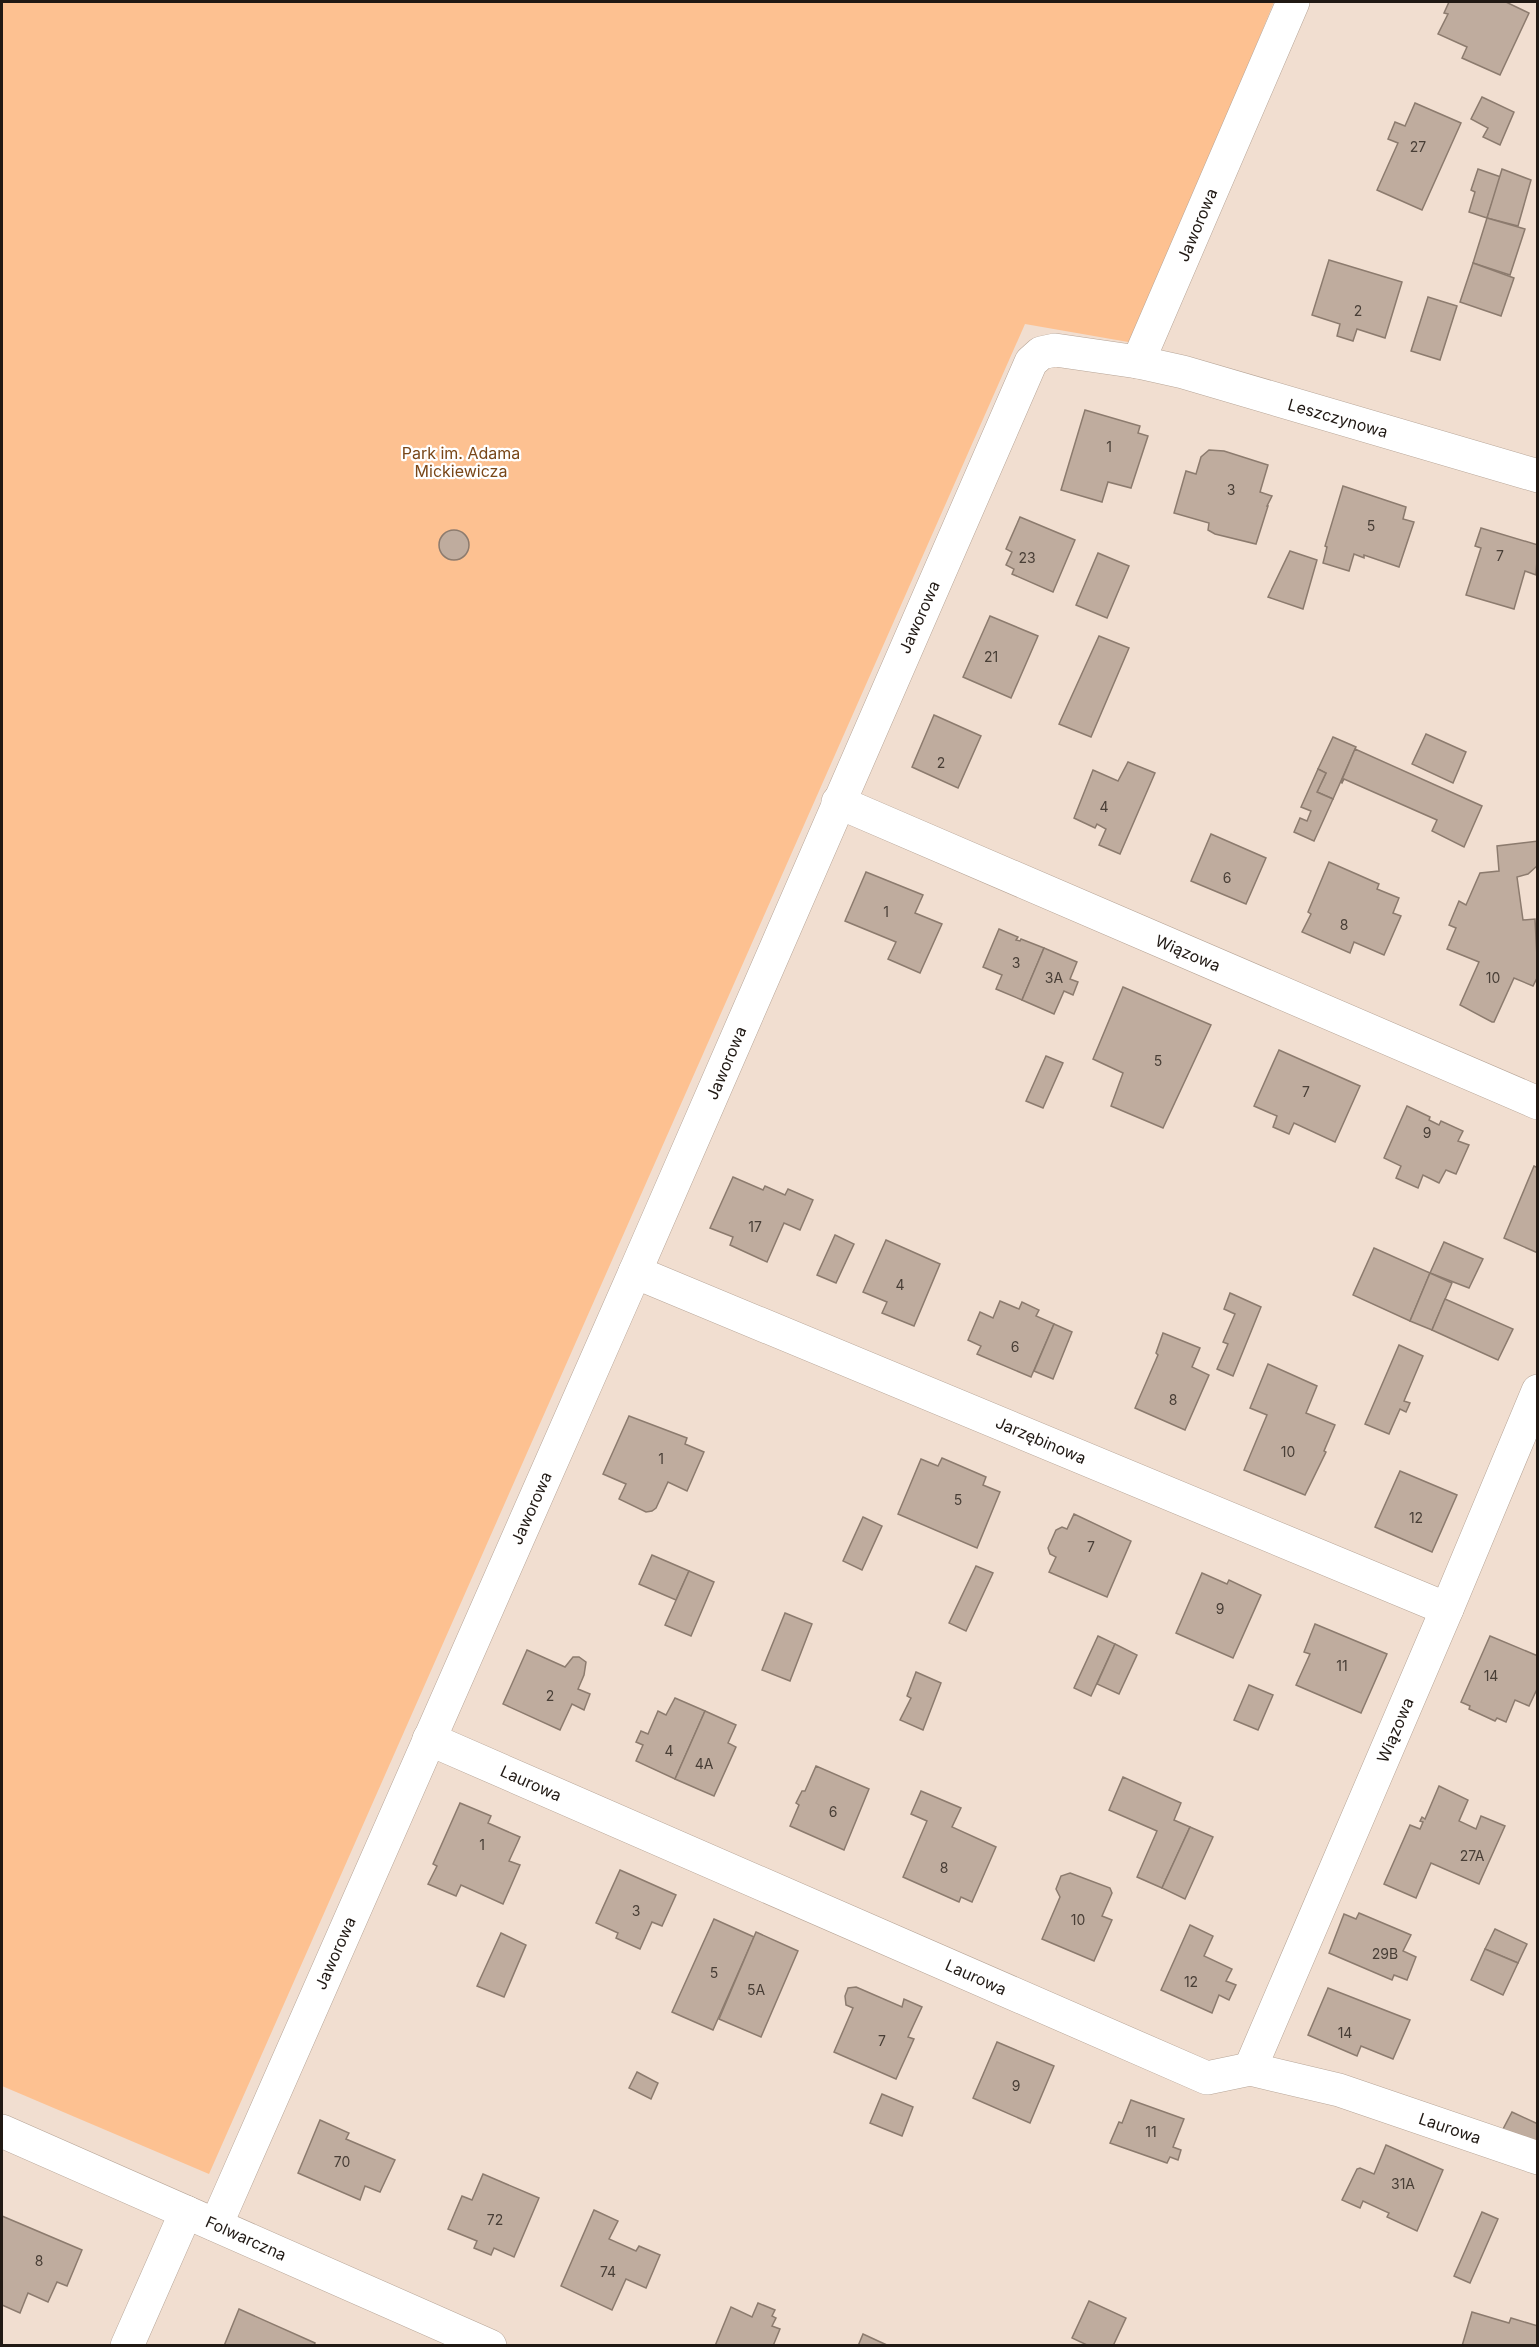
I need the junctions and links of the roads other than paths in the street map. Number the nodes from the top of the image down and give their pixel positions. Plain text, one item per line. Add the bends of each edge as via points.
1 (1293, 2) edge
2 (1138, 362) junction
3 (1538, 476) edge
4 (838, 802) junction
5 (1538, 1103) edge
6 (635, 1272) junction
7 (1538, 1390) edge
8 (1447, 1609) junction
9 (429, 1739) junction
10 (1250, 2069) junction
11 (2, 2131) edge
12 (1538, 2158) edge
13 (186, 2212) junction
14 (216, 2225) junction
15 (127, 2346) edge
16 (490, 2346) edge

1 - 2 street, Jaworowa
2 - 3 street, Leszczynowa
2 - 4 street, Jaworowa via 1055,350 1041,353 1031,362
4 - 5 street, Wiązowa
4 - 6 street, Jaworowa
6 - 8 street, Jarzębinowa
6 - 9 street, Jaworowa
7 - 8 street, Wiązowa
8 - 10 street, Wiązowa
9 - 10 street, Laurowa via 1207,2078
9 - 14 street, Jaworowa
10 - 12 street, Laurowa via 1339,2090
11 - 13 street, Folwarczna
13 - 14 street, Folwarczna
13 - 15 street
14 - 16 street, Folwarczna

